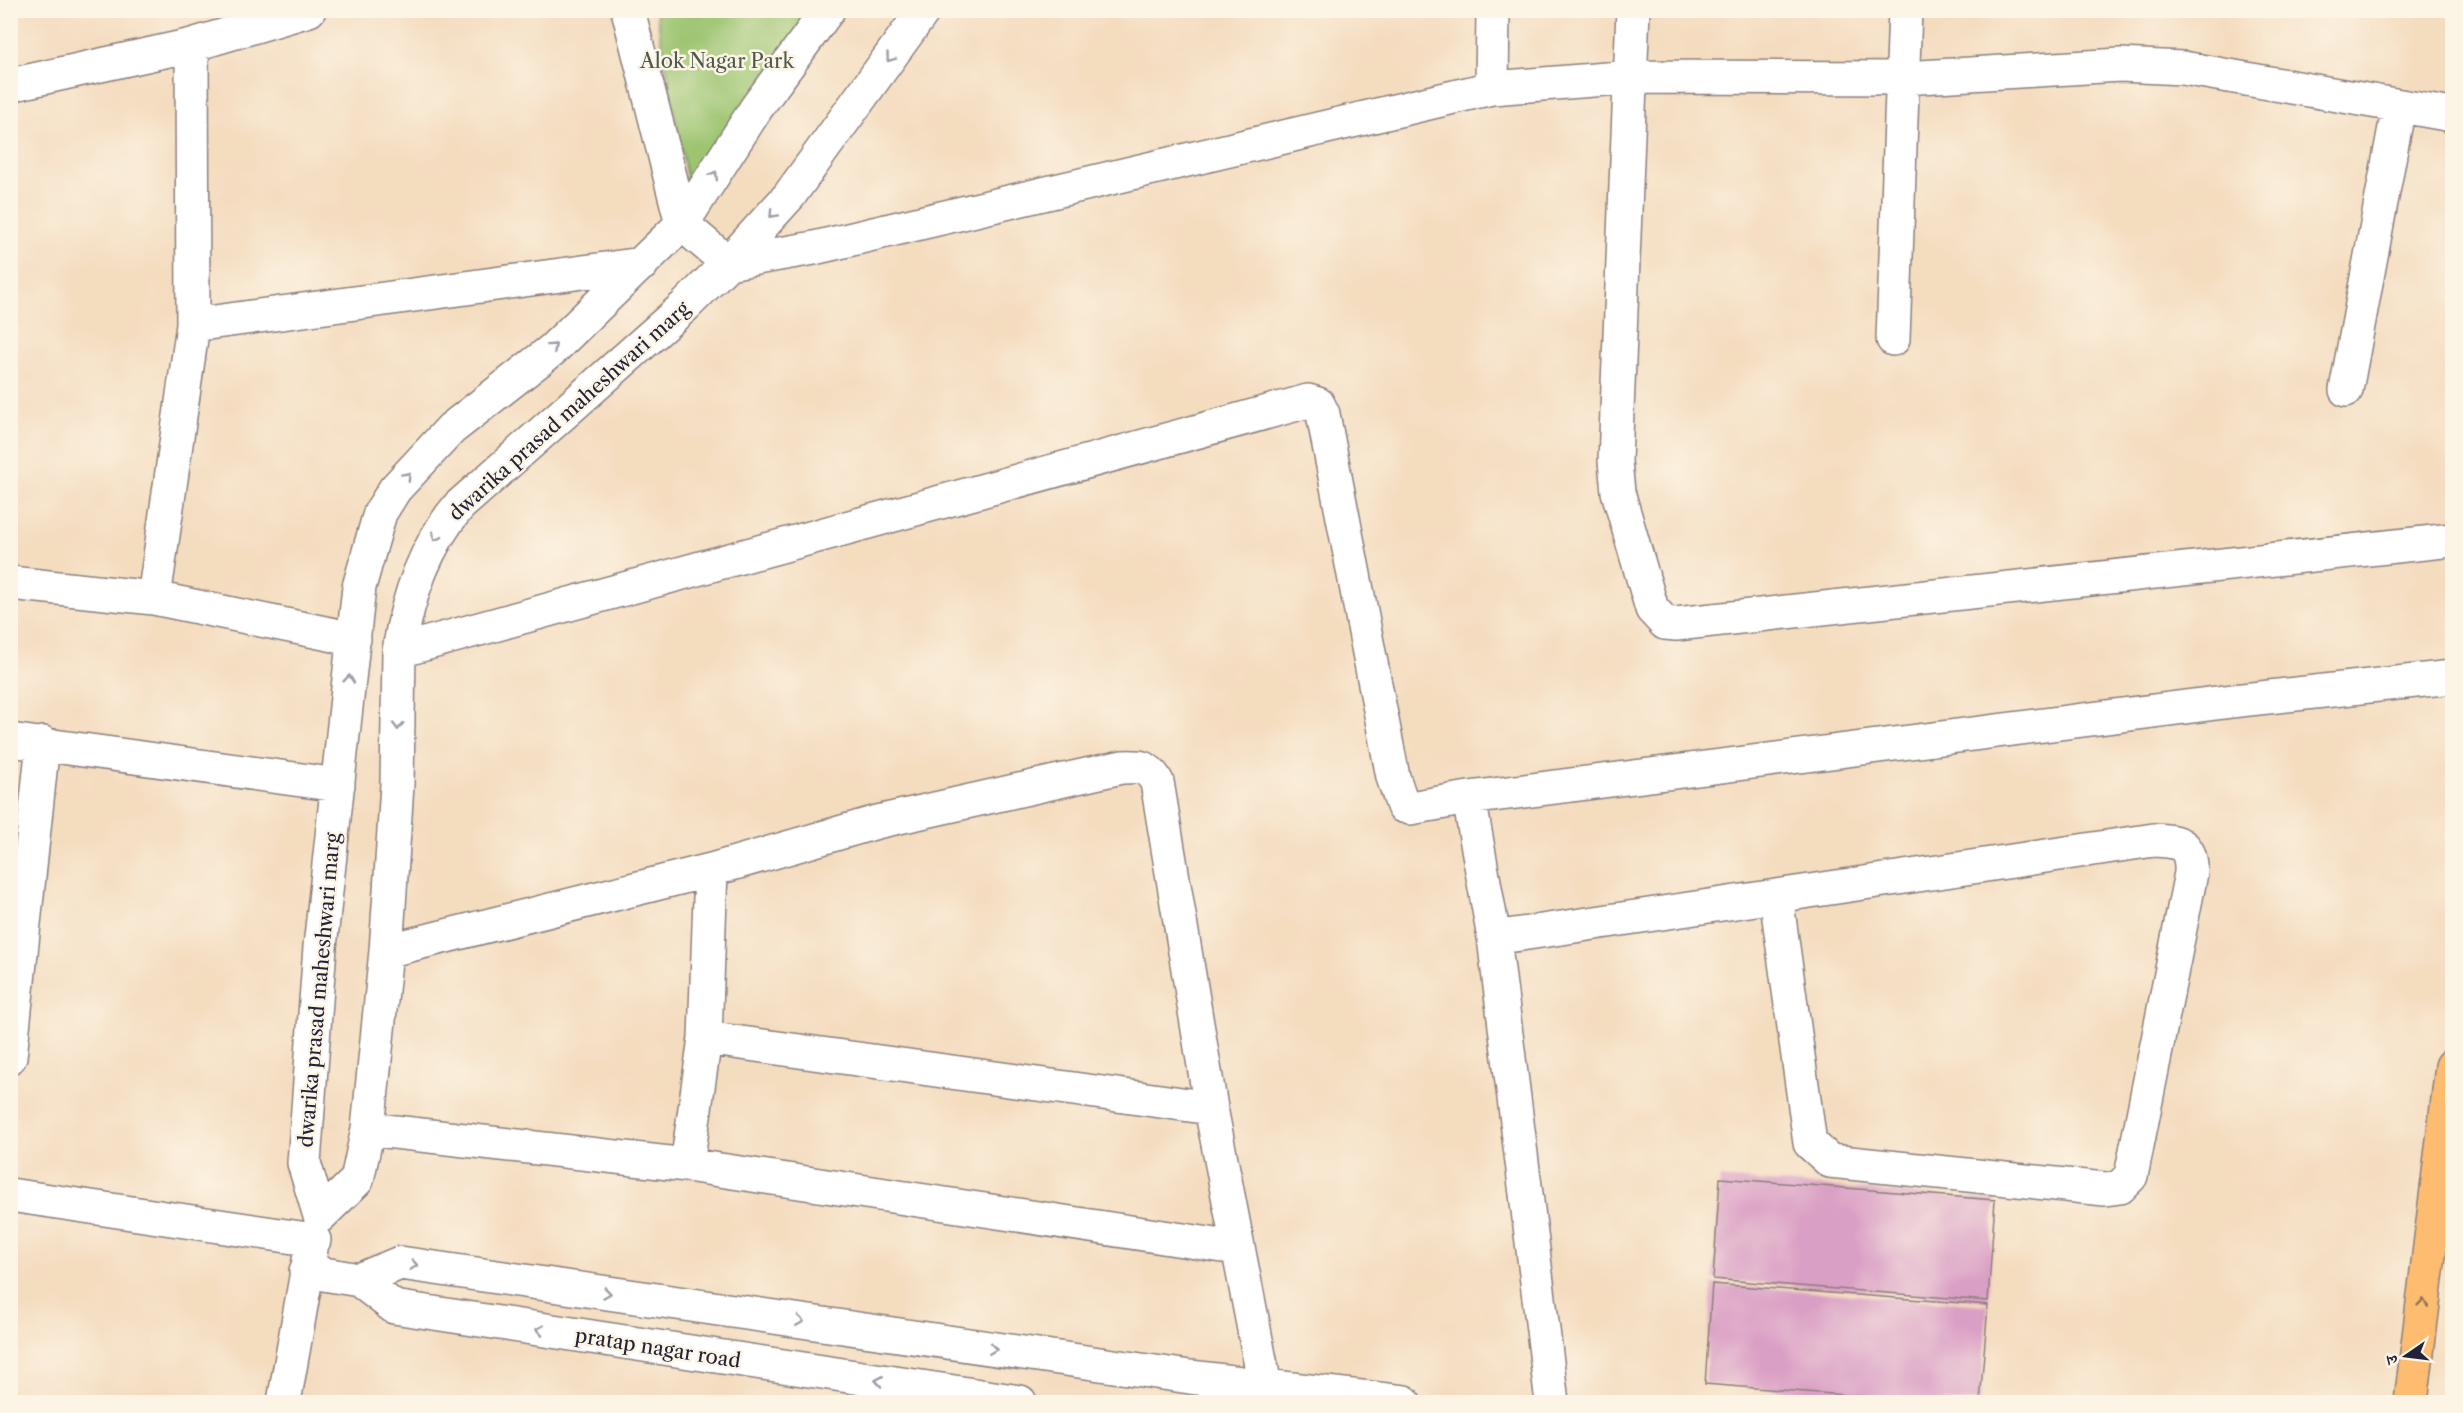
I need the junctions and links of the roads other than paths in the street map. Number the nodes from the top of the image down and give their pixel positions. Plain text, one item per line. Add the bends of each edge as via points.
1 (309, 10) edge
2 (628, 10) edge
3 (828, 10) edge
4 (924, 10) edge
5 (1493, 10) edge
6 (1633, 10) edge
7 (1905, 10) edge
8 (192, 45) junction
9 (1632, 77) junction
10 (1903, 78) junction
11 (10, 85) edge
12 (1492, 88) junction
13 (2399, 106) junction
14 (2452, 115) edge
15 (682, 224) junction
16 (728, 262) junction
17 (642, 264) junction
18 (193, 325) junction
19 (1893, 339) dead end
20 (2346, 390) dead end
21 (2452, 540) edge
22 (10, 583) edge
23 (154, 598) junction
24 (354, 639) junction
25 (399, 651) junction
26 (2452, 677) edge
27 (10, 740) edge
28 (43, 743) junction
29 (338, 784) junction
30 (1469, 798) junction
31 (711, 870) junction
32 (1776, 896) junction
33 (1494, 938) junction
34 (386, 951) junction
35 (705, 1038) junction
36 (10, 1057) edge
37 (2452, 1066) edge
38 (1211, 1108) junction
39 (368, 1129) junction
40 (687, 1165) junction
41 (10, 1195) edge
42 (317, 1228) junction
43 (1236, 1248) junction
44 (306, 1271) junction
45 (358, 1280) junction
46 (1265, 1386) junction
47 (284, 1402) edge
48 (1020, 1402) edge
49 (1404, 1402) edge
50 (1552, 1402) edge
51 (2411, 1402) edge

1 - 8 street
2 - 15 street
15 -> 3 street, dwarika prasad maheshwari marg via 757,107
4 -> 16 street, dwarika prasad maheshwari marg via 789,196
5 - 12 street
6 - 9 street
7 - 10 street
8 - 11 street
8 - 18 street
9 - 10 street
9 - 12 street
9 - 21 street via 1615,462 1618,492 1652,609 1665,622 1676,624
10 - 13 street via 2120,65 2183,68
10 - 19 street
12 - 16 street via 814,248
13 - 14 street
13 - 20 street
15 - 16 street
15 - 17 street, dwarika prasad maheshwari marg
16 -> 25 street, dwarika prasad maheshwari marg via 686,306 445,522 426,556
17 - 18 street
24 -> 17 street, dwarika prasad maheshwari marg via 364,565 380,513 395,489 451,429 552,350
18 - 23 street
22 - 23 street
23 - 24 street
29 -> 24 street, dwarika prasad maheshwari marg
25 - 30 street via 1308,401 1318,404 1323,414 1399,798 1403,806 1410,808
25 -> 34 street, dwarika prasad maheshwari marg via 397,785
26 - 30 street via 2232,701
27 - 28 street
28 - 29 street
28 - 36 street
29 - 42 street, dwarika prasad maheshwari marg via 320,947 304,1163
30 - 33 street
31 - 34 street
31 - 35 street
31 - 38 street via 877,822 1122,767 1150,770 1157,782
32 - 32 street via 1810,1143 1818,1152 1830,1161 2105,1189 2120,1187 2131,1176 2192,873 2192,858 2185,846 2171,840 2154,840
32 - 33 street
33 - 50 street
34 - 39 street, dwarika prasad maheshwari marg
35 - 38 street
35 - 40 street
51 -> 37 main road
38 - 43 street
39 - 40 street
39 - 42 street, dwarika prasad maheshwari marg via 357,1180
40 - 43 street
41 - 42 street
42 - 44 street
43 - 46 street
44 - 45 street, pratap nagar road
44 - 47 street
45 -> 46 street via 400,1263
48 -> 45 street, pratap nagar road via 394,1307
46 - 49 street

